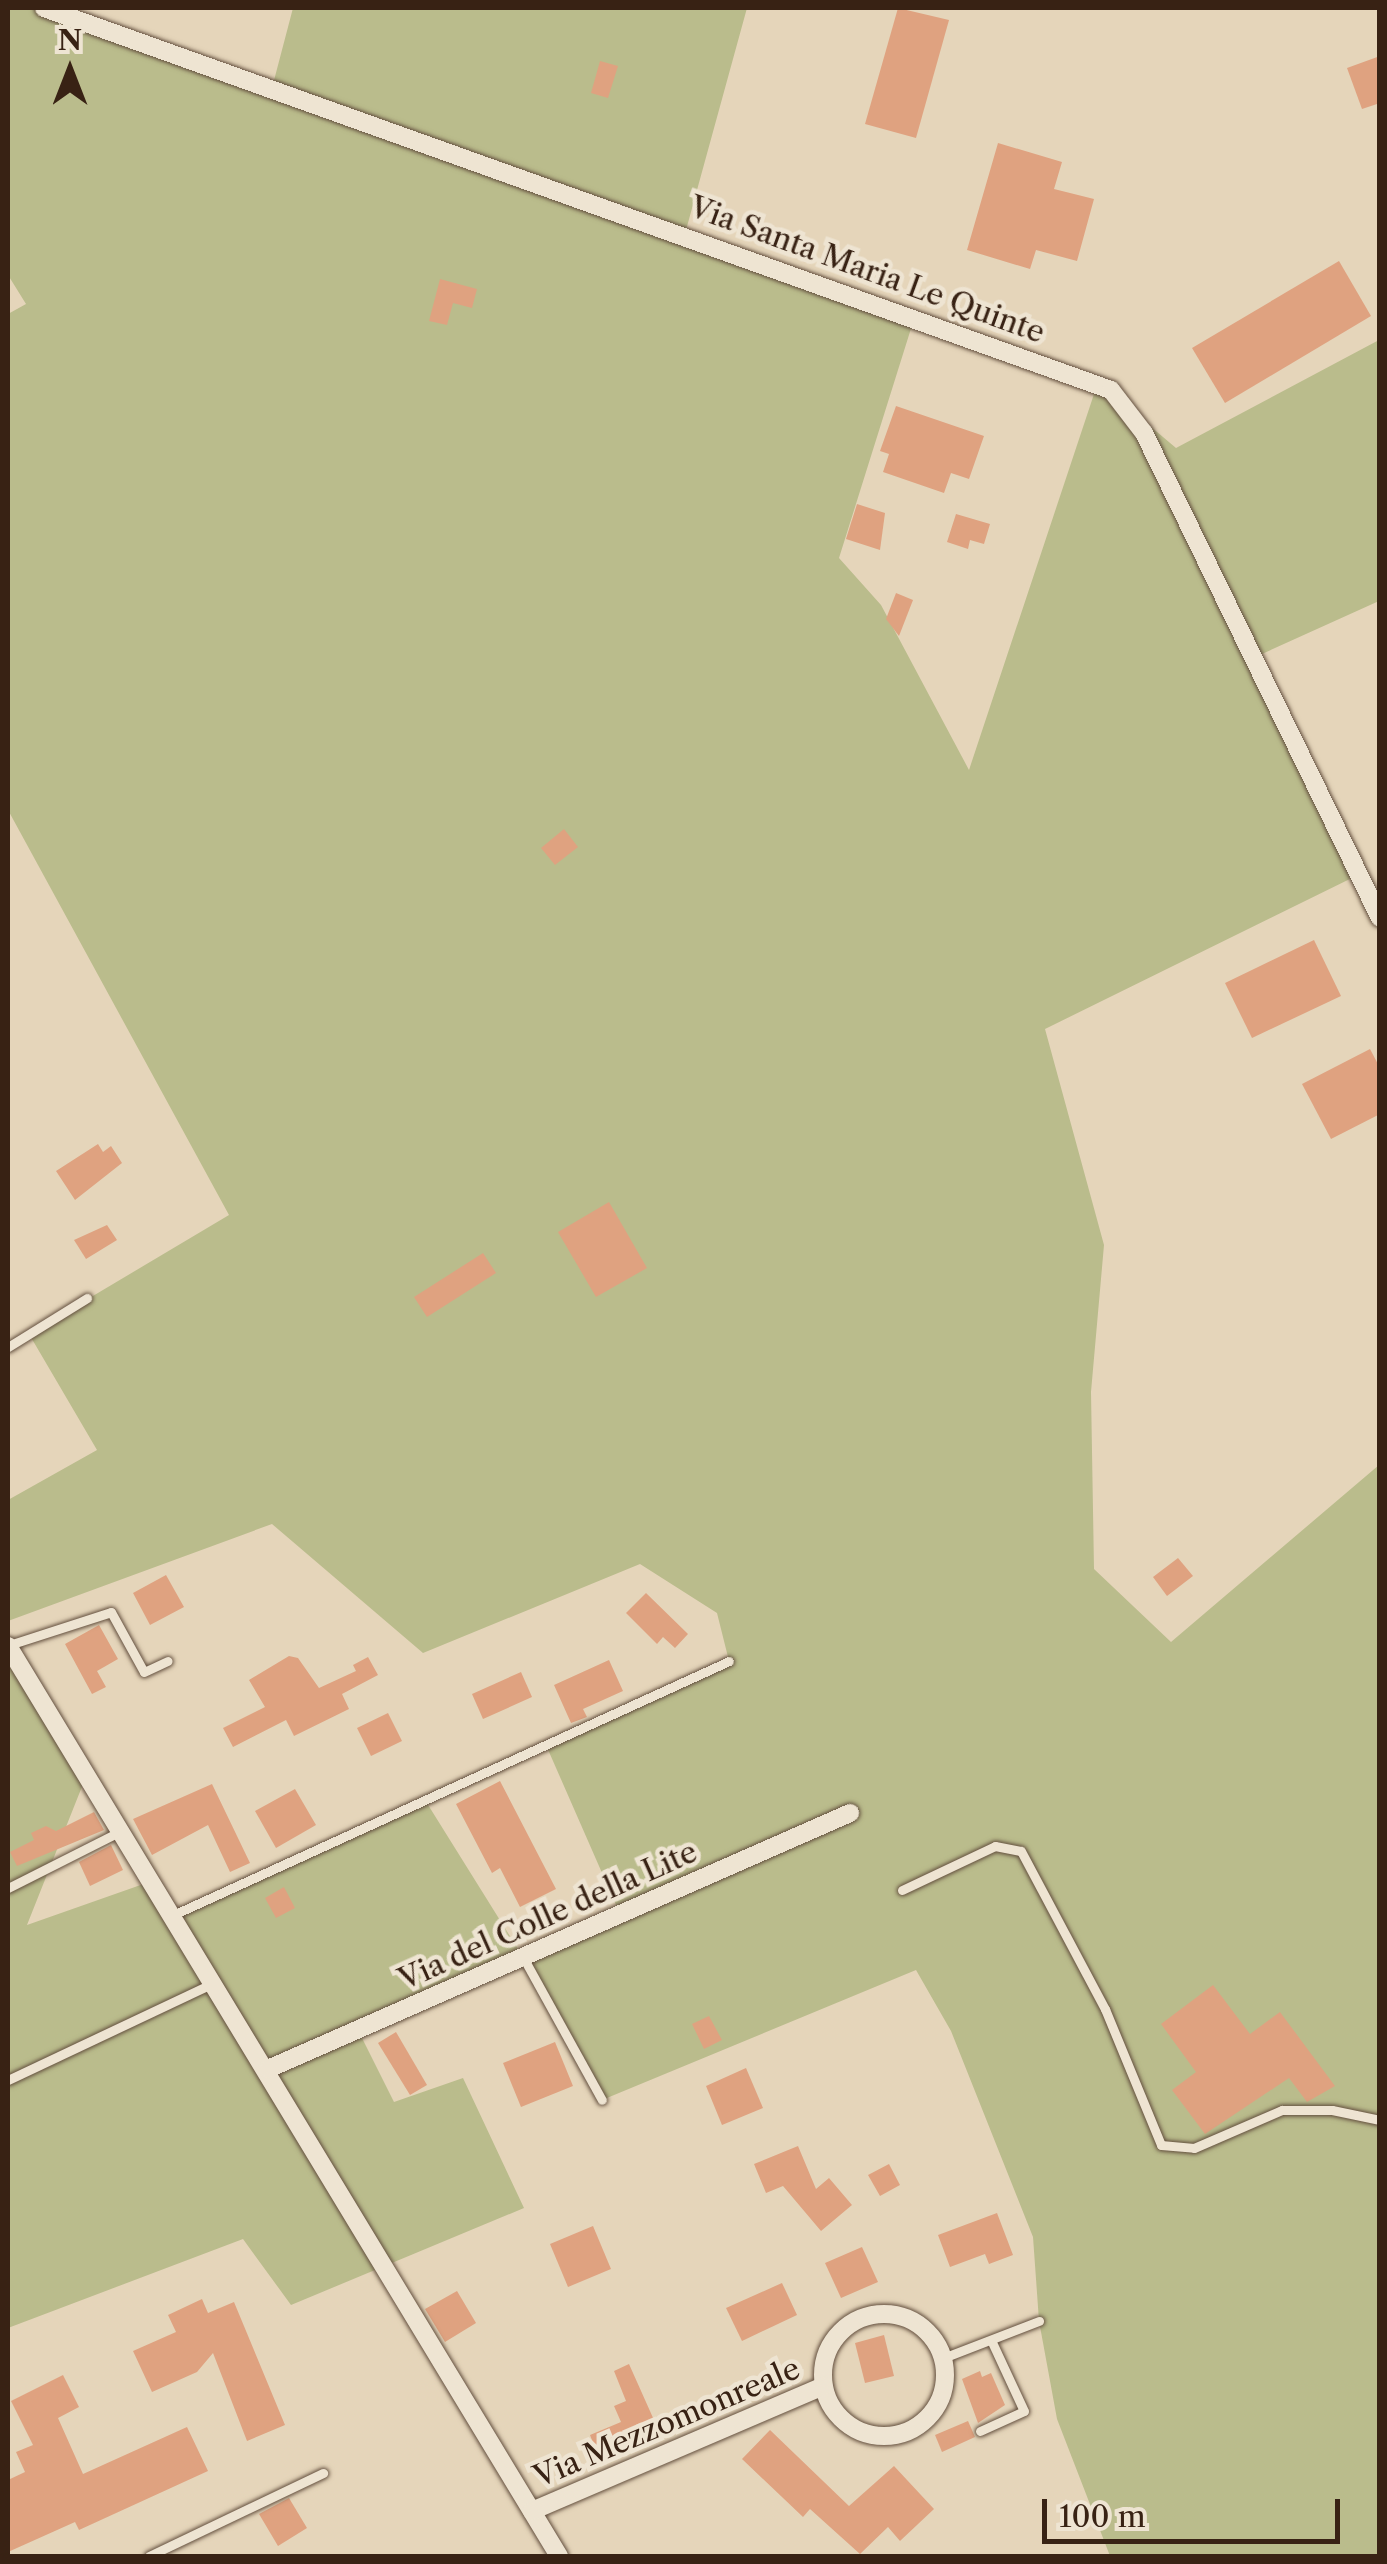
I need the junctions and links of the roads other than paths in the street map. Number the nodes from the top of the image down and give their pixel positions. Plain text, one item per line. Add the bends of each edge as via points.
1 (44, 8) edge
2 (1380, 918) edge
3 (87, 1298) dead end
4 (8, 1347) edge
5 (8, 1646) edge
6 (168, 1661) dead end
7 (730, 1661) dead end
8 (850, 1813) dead end
9 (122, 1831) junction
10 (8, 1888) edge
11 (902, 1890) dead end
12 (174, 1915) junction
13 (523, 1957) junction
14 (215, 1982) junction
15 (268, 2069) junction
16 (8, 2080) edge
17 (602, 2100) dead end
18 (1380, 2120) edge
19 (1039, 2322) dead end
20 (992, 2342) junction
21 (943, 2358) junction
22 (823, 2386) junction
23 (980, 2431) dead end
24 (323, 2474) dead end
25 (532, 2511) junction
26 (149, 2556) edge
27 (559, 2556) edge

1 - 2 street, Via Santa Maria Le Quinte via 1110,390 1144,433
3 - 4 lane
5 - 6 lane via 111,1612 144,1672
5 - 9 street
7 - 12 lane
8 - 13 street, Via del Colle della Lite
9 - 10 lane
9 - 12 street
11 - 18 lane via 995,1846 1021,1851 1100,1998 1162,2145 1194,2148 1282,2110 1332,2110
12 - 14 street
13 - 15 street, Via del Colle della Lite
13 - 17 lane
14 - 15 street
14 - 16 lane
15 - 25 street
19 - 20 lane
20 - 21 lane
20 - 23 lane via 1024,2411
21 - 22 street, Via Mezzomonreale via 935,2341 906,2318 870,2315 838,2334 822,2368
21 - 22 street, Via Mezzomonreale via 946,2378 932,2414 898,2435 858,2432 830,2405
22 - 25 street, Via Mezzomonreale
24 - 26 lane
25 - 27 street

